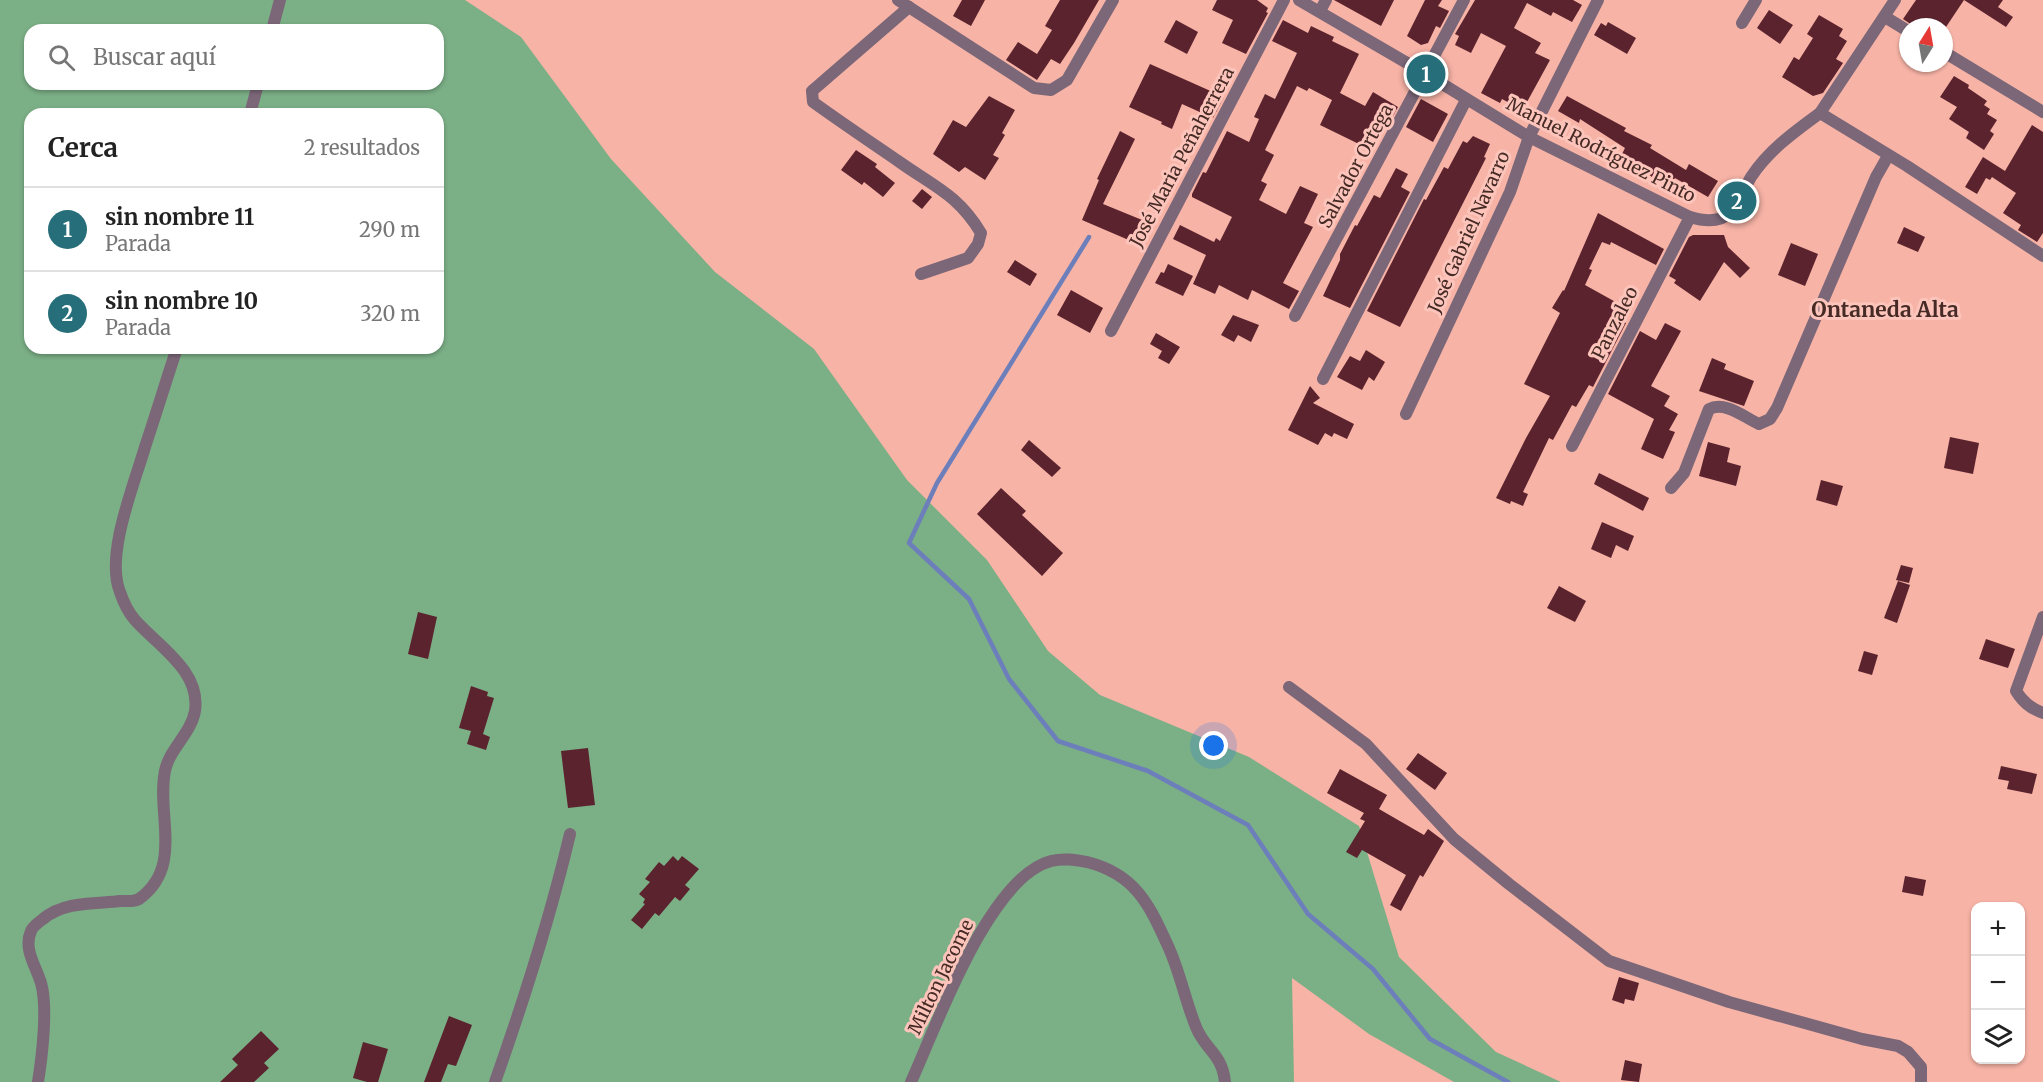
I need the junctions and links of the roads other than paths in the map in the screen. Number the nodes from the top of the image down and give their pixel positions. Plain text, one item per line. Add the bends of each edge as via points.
1 (280, 0) edge
2 (1113, 0) edge
3 (1284, 0) edge
4 (1299, 0) edge
5 (1464, 0) edge
6 (1598, 0) edge
7 (1756, 0) edge
8 (1895, 0) edge
9 (903, 4) edge
10 (1323, 6) edge
11 (1885, 17) junction
12 (1742, 23) dead end
13 (274, 24) edge
14 (1899, 26) edge
15 (1953, 57) edge
16 (1426, 74) junction
17 (256, 90) edge
18 (1466, 100) junction
19 (252, 108) edge
20 (2043, 112) edge
21 (1820, 113) junction
22 (1529, 136) junction
23 (1888, 156) junction
24 (1690, 217) junction
25 (2043, 256) edge
26 (921, 274) dead end
27 (1295, 316) dead end
28 (1111, 330) dead end
29 (175, 354) edge
30 (1323, 380) dead end
31 (1406, 414) dead end
32 (1572, 446) dead end
33 (1671, 488) dead end
34 (2043, 616) edge
35 (1289, 687) dead end
36 (2043, 713) edge
37 (570, 834) dead end
38 (38, 1082) edge
39 (495, 1082) edge
40 (911, 1082) edge
41 (1225, 1082) edge
42 (1921, 1082) edge

1 - 13 street
2 - 9 street via 1067,80 1052,90 1034,88
3 - 28 street, José Maria Peñaherrera
4 - 10 street, Manuel Rodríguez Pinto
5 - 16 street, Salvador Ortega
6 - 22 street, José Gabriel Navarro
7 - 12 street
8 - 11 street, Manuel Rodríguez Pinto
9 - 26 street via 812,91 813,102 947,192 981,232 968,258
10 - 16 street, Manuel Rodríguez Pinto
11 - 14 street
11 - 21 street, Manuel Rodríguez Pinto
15 - 20 street
16 - 18 street, Manuel Rodríguez Pinto
16 - 27 street, Salvador Ortega
17 - 19 street
18 - 22 street, Manuel Rodríguez Pinto
18 - 30 street
21 - 23 street
21 - 24 street, Manuel Rodríguez Pinto via 1769,153 1731,212 1710,221
22 - 24 street, Manuel Rodríguez Pinto
22 - 31 street, José Gabriel Navarro via 1510,192
23 - 25 street
23 - 33 street via 1770,419 1759,424 1725,407 1709,409 1684,473
24 - 32 street, Panzaleo
29 - 38 street via 122,521 116,563 119,591 134,619 186,673 195,692 195,712 165,771 167,837 164,863 154,884 137,900 65,906 31,929 28,943 44,1003
34 - 36 street via 2016,691 2023,702
35 - 42 street via 1366,744 1454,839 1608,962 1728,1002 1898,1046 1921,1067
37 - 39 street via 542,943
40 - 41 street, Milton Jacome via 964,963 1007,894 1030,872 1050,862 1071,859 1100,866 1127,879 1152,910 1175,961 1197,1030 1223,1066

